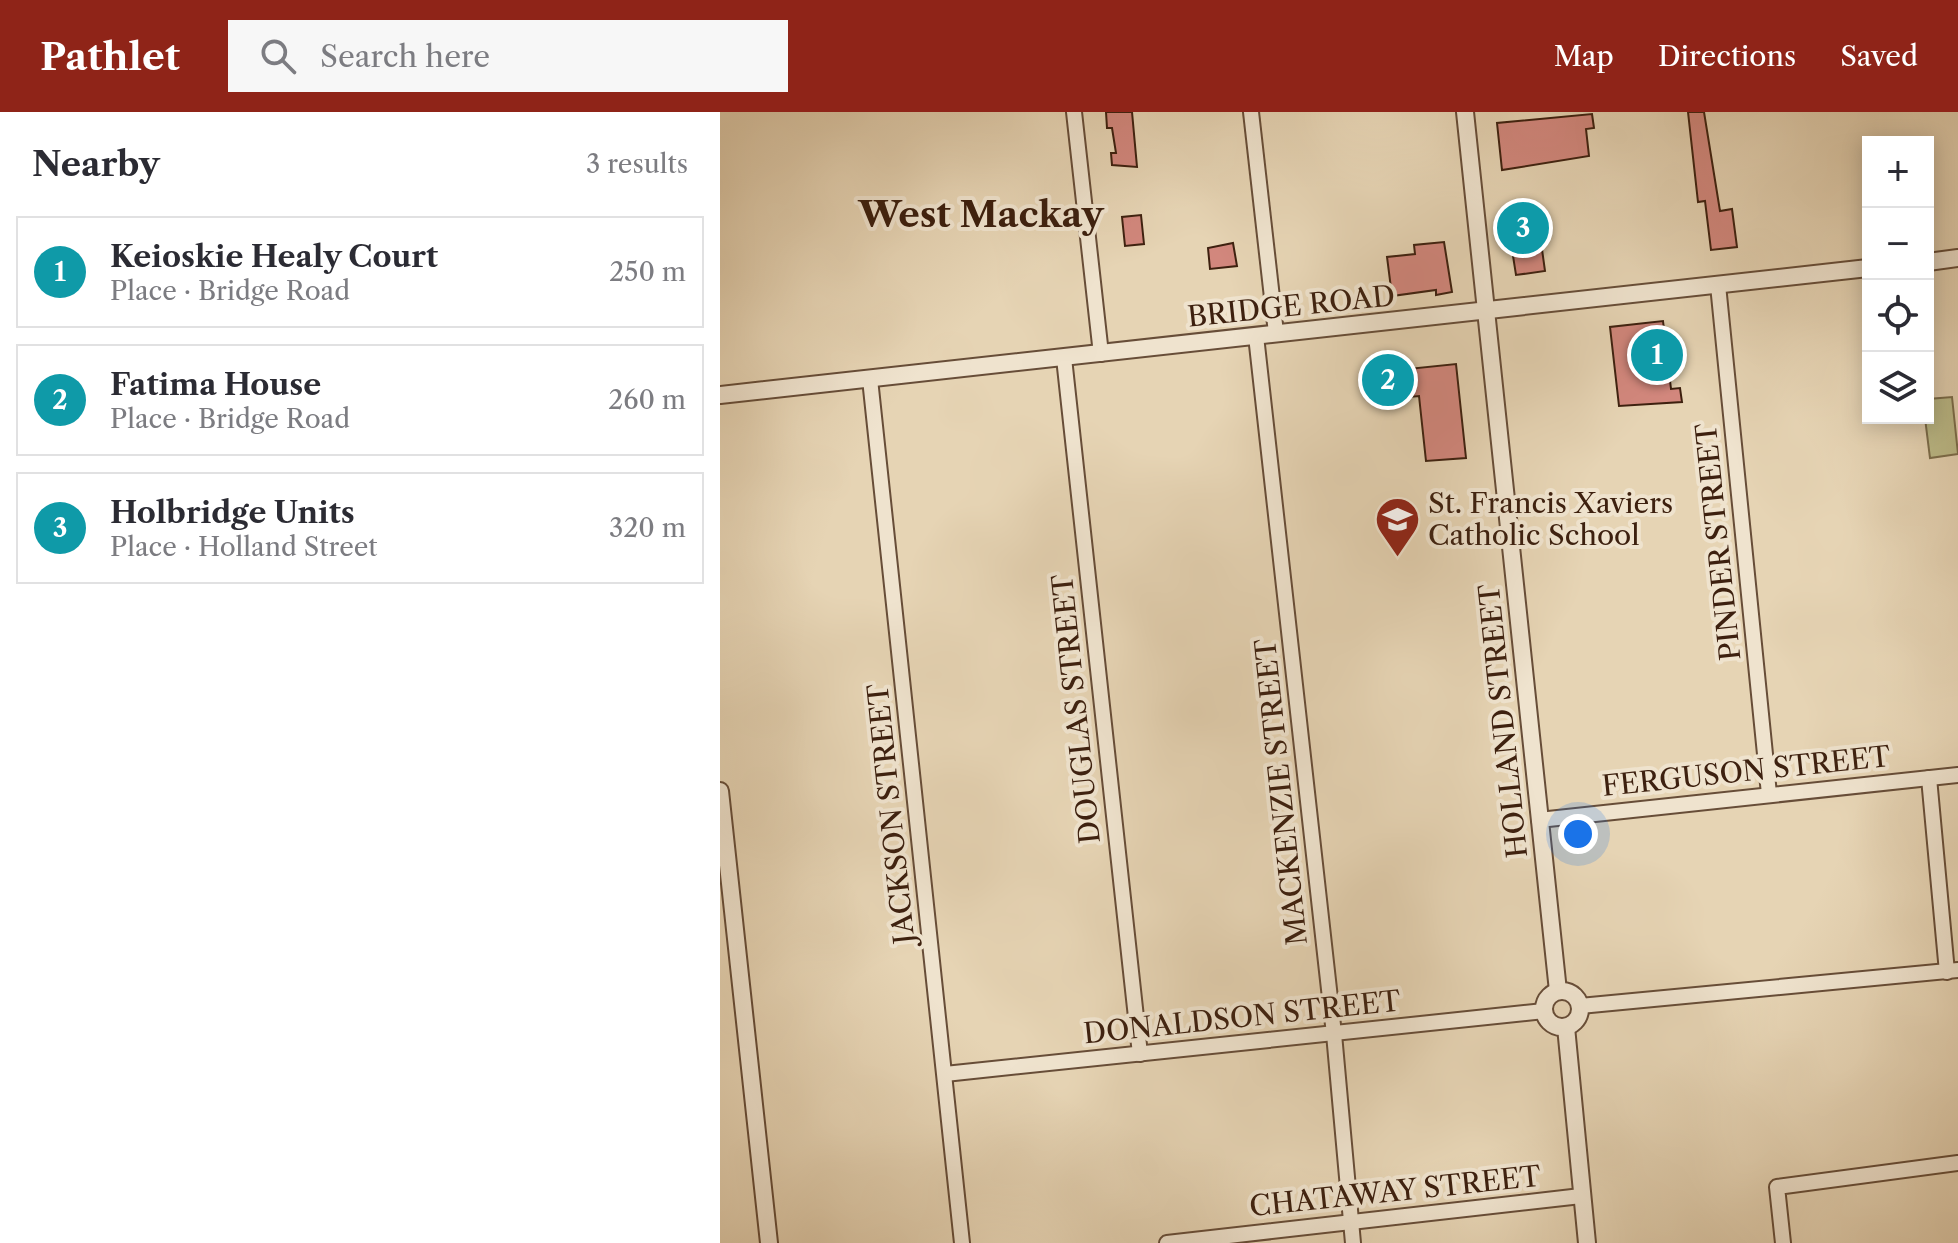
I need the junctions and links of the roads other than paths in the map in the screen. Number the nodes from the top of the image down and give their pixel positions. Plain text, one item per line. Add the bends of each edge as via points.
1 (1074, 112) edge
2 (1251, 112) edge
3 (1465, 112) edge
4 (1958, 258) edge
5 (1934, 261) edge
6 (1862, 269) edge
7 (1718, 285) junction
8 (1487, 311) junction
9 (1276, 333) junction
10 (1256, 336) junction
11 (1101, 354) junction
12 (1064, 358) junction
13 (870, 379) junction
14 (720, 395) edge
15 (1958, 775) edge
16 (1929, 778) junction
17 (720, 791) edge
18 (1769, 794) junction
19 (1539, 820) junction
20 (727, 922) edge
21 (1952, 971) edge
22 (1558, 991) junction
23 (1580, 1006) junction
24 (1544, 1011) junction
25 (1566, 1027) junction
26 (1334, 1034) junction
27 (1140, 1054) junction
28 (945, 1074) junction
29 (1958, 1163) edge
30 (1581, 1196) junction
31 (1351, 1223) junction
32 (769, 1243) edge
33 (962, 1243) edge
34 (1167, 1243) edge
35 (1353, 1243) edge
36 (1587, 1243) edge
37 (1783, 1243) edge

1 - 11 street
2 - 9 street
3 - 8 street, HOLLAND STREET
4 - 5 street
6 - 7 street, BRIDGE ROAD
7 - 8 street, BRIDGE ROAD
7 - 18 street, PINDER STREET
8 - 9 street, BRIDGE ROAD
8 - 19 street, HOLLAND STREET
9 - 10 street, BRIDGE ROAD
10 - 11 street, BRIDGE ROAD
10 - 26 street, MACKENZIE STREET
11 - 12 street, BRIDGE ROAD
12 - 13 street, BRIDGE ROAD
12 - 27 street, DOUGLAS STREET
13 - 14 street, BRIDGE ROAD
13 - 28 street, JACKSON STREET
15 - 16 street, FERGUSON STREET
16 - 18 street, FERGUSON STREET
16 - 21 street
17 - 20 street
18 - 19 street, FERGUSON STREET
19 - 22 street, HOLLAND STREET
20 - 32 street
21 - 23 street
22 - 23 street via 1574,995
22 - 24 street via 1548,998
23 - 25 street via 1578,1019
24 - 25 street via 1550,1023
24 - 26 street, DONALDSON STREET
25 - 30 street
26 - 27 street, DONALDSON STREET
26 - 31 street, MACKENZIE STREET
27 - 28 street, DONALDSON STREET
28 - 33 street, JACKSON STREET
29 - 37 street via 1777,1187
30 - 31 street, CHATAWAY STREET
30 - 36 street
31 - 34 street, CHATAWAY STREET
31 - 35 street, MACKENZIE STREET

